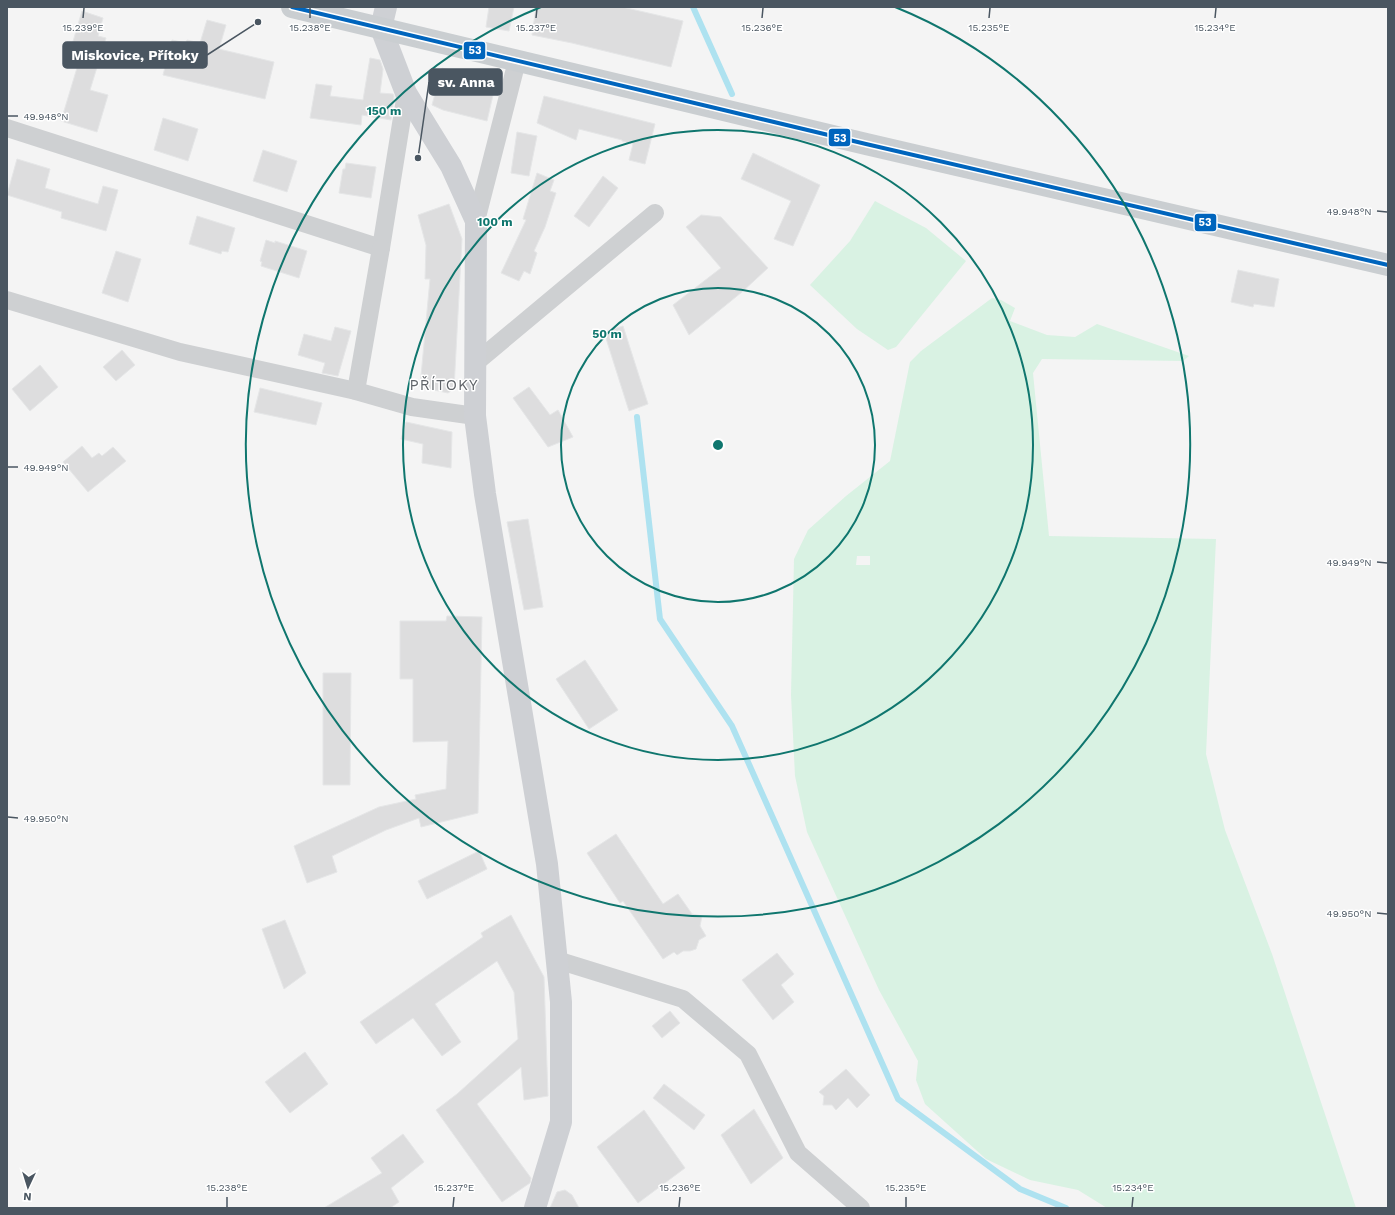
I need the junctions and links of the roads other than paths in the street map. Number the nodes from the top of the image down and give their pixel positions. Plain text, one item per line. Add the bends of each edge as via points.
1 (292, 7) edge
2 (386, 7) edge
3 (381, 28) junction
4 (517, 61) junction
5 (406, 93) junction
6 (7, 128) edge
7 (655, 213) dead end
8 (476, 221) junction
9 (381, 248) junction
10 (1388, 265) edge
11 (7, 300) edge
12 (474, 364) junction
13 (356, 391) junction
14 (475, 416) junction
15 (557, 960) junction
16 (535, 1208) edge
17 (861, 1208) edge

1 - 3 main road
2 - 3 street
3 - 4 main road
3 - 5 street
4 - 8 street
4 - 10 main road
5 - 8 street via 451,166
5 - 9 street
6 - 9 street
7 - 12 street
8 - 12 street
9 - 13 street
11 - 13 street via 180,352
12 - 14 street
13 - 14 street via 412,407
14 - 15 street via 484,494 547,864
15 - 16 street via 561,1002 561,1122
15 - 17 street via 683,999 748,1054 798,1152

